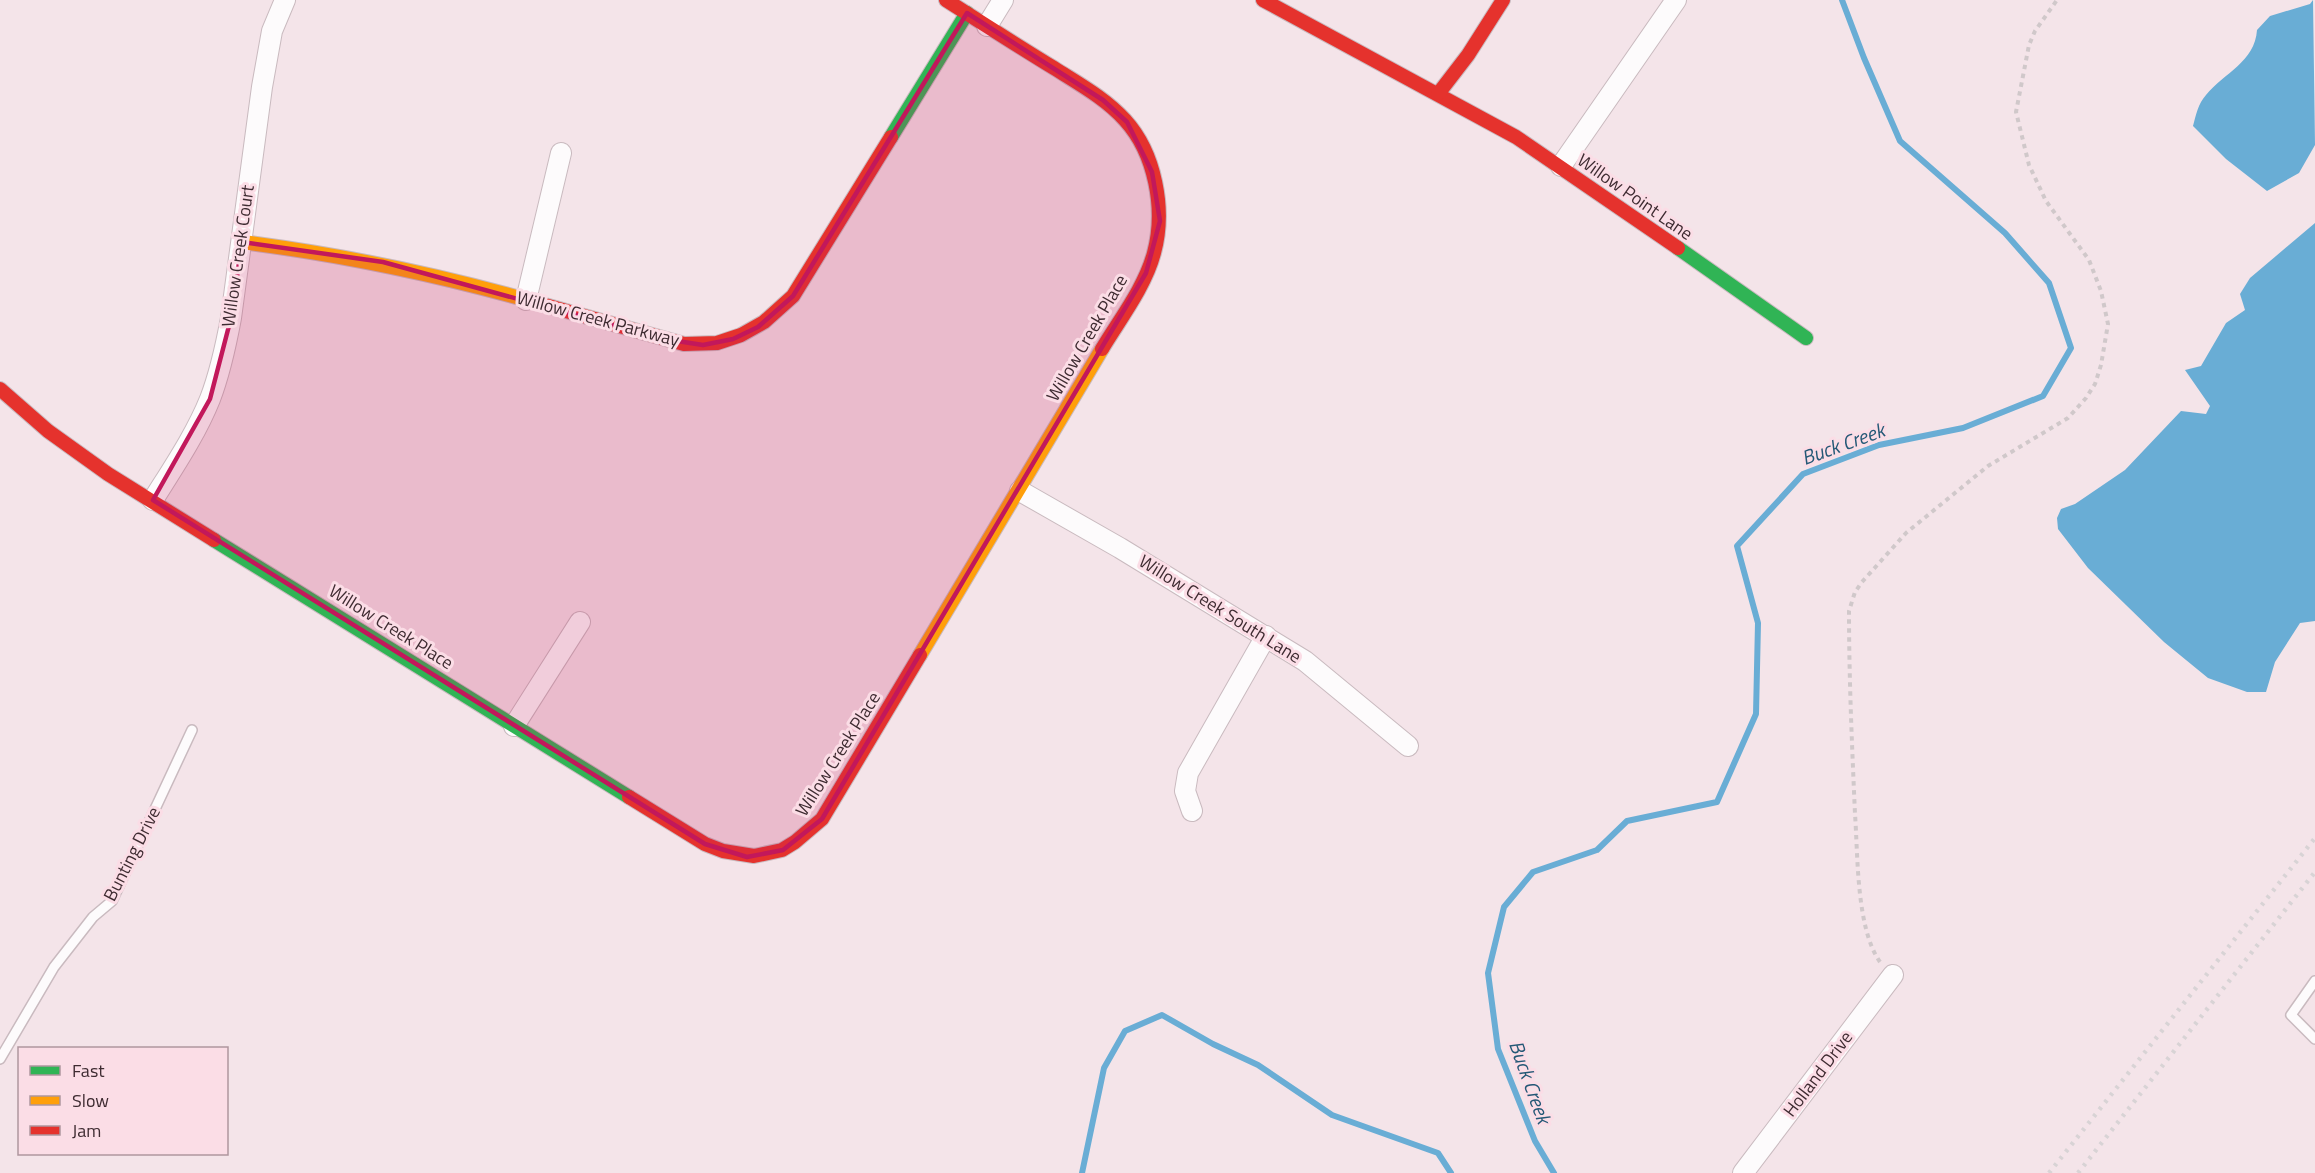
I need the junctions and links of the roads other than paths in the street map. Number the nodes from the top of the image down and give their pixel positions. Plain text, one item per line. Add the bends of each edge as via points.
1 (285, 0) edge
2 (946, 0) edge
3 (1003, 0) edge
4 (1263, 0) edge
5 (1503, 0) edge
6 (1676, 0) edge
7 (967, 13) junction
8 (987, 26) junction
9 (1438, 94) junction
10 (561, 153) dead end
11 (1561, 166) junction
12 (242, 242) junction
13 (526, 300) junction
14 (1806, 338) dead end
15 (0, 389) edge
16 (1020, 491) junction
17 (153, 500) junction
18 (580, 622) dead end
19 (1266, 636) junction
20 (514, 726) junction
21 (192, 730) dead end
22 (1408, 746) dead end
23 (1192, 811) dead end
24 (1893, 975) road end
25 (2315, 981) edge
26 (2315, 1039) edge
27 (0, 1059) edge
28 (1743, 1173) edge

1 - 12 street, Willow Creek Court via 272,31
2 - 7 street
3 - 8 street
4 - 9 street, Willow Point Lane
5 - 9 street
6 - 11 street
7 - 8 street, Willow Creek Place
7 - 13 street, Willow Creek Parkway via 793,296 758,327 719,342 693,344
8 - 16 street, Willow Creek Place via 1091,90 1127,122 1152,172 1160,221 1146,273
9 - 11 street, Willow Point Lane
10 - 13 street
11 - 14 street, Willow Point Lane
12 - 13 street, Willow Creek Parkway via 383,262
12 - 17 street, Willow Creek Court via 231,318 210,399
15 - 17 street, Willow Creek Place via 48,431
16 - 19 street, Willow Creek South Lane
16 - 20 street, Willow Creek Place via 822,819 783,850 747,857 705,844
17 - 20 street, Willow Creek Place
18 - 20 street
19 - 22 street, Willow Creek South Lane via 1326,677
19 - 23 street via 1188,773 1185,791
21 - 27 lane, Bunting Drive via 112,901 93,917 54,967
24 - 28 street, Holland Drive
25 - 26 lane via 2291,1015

